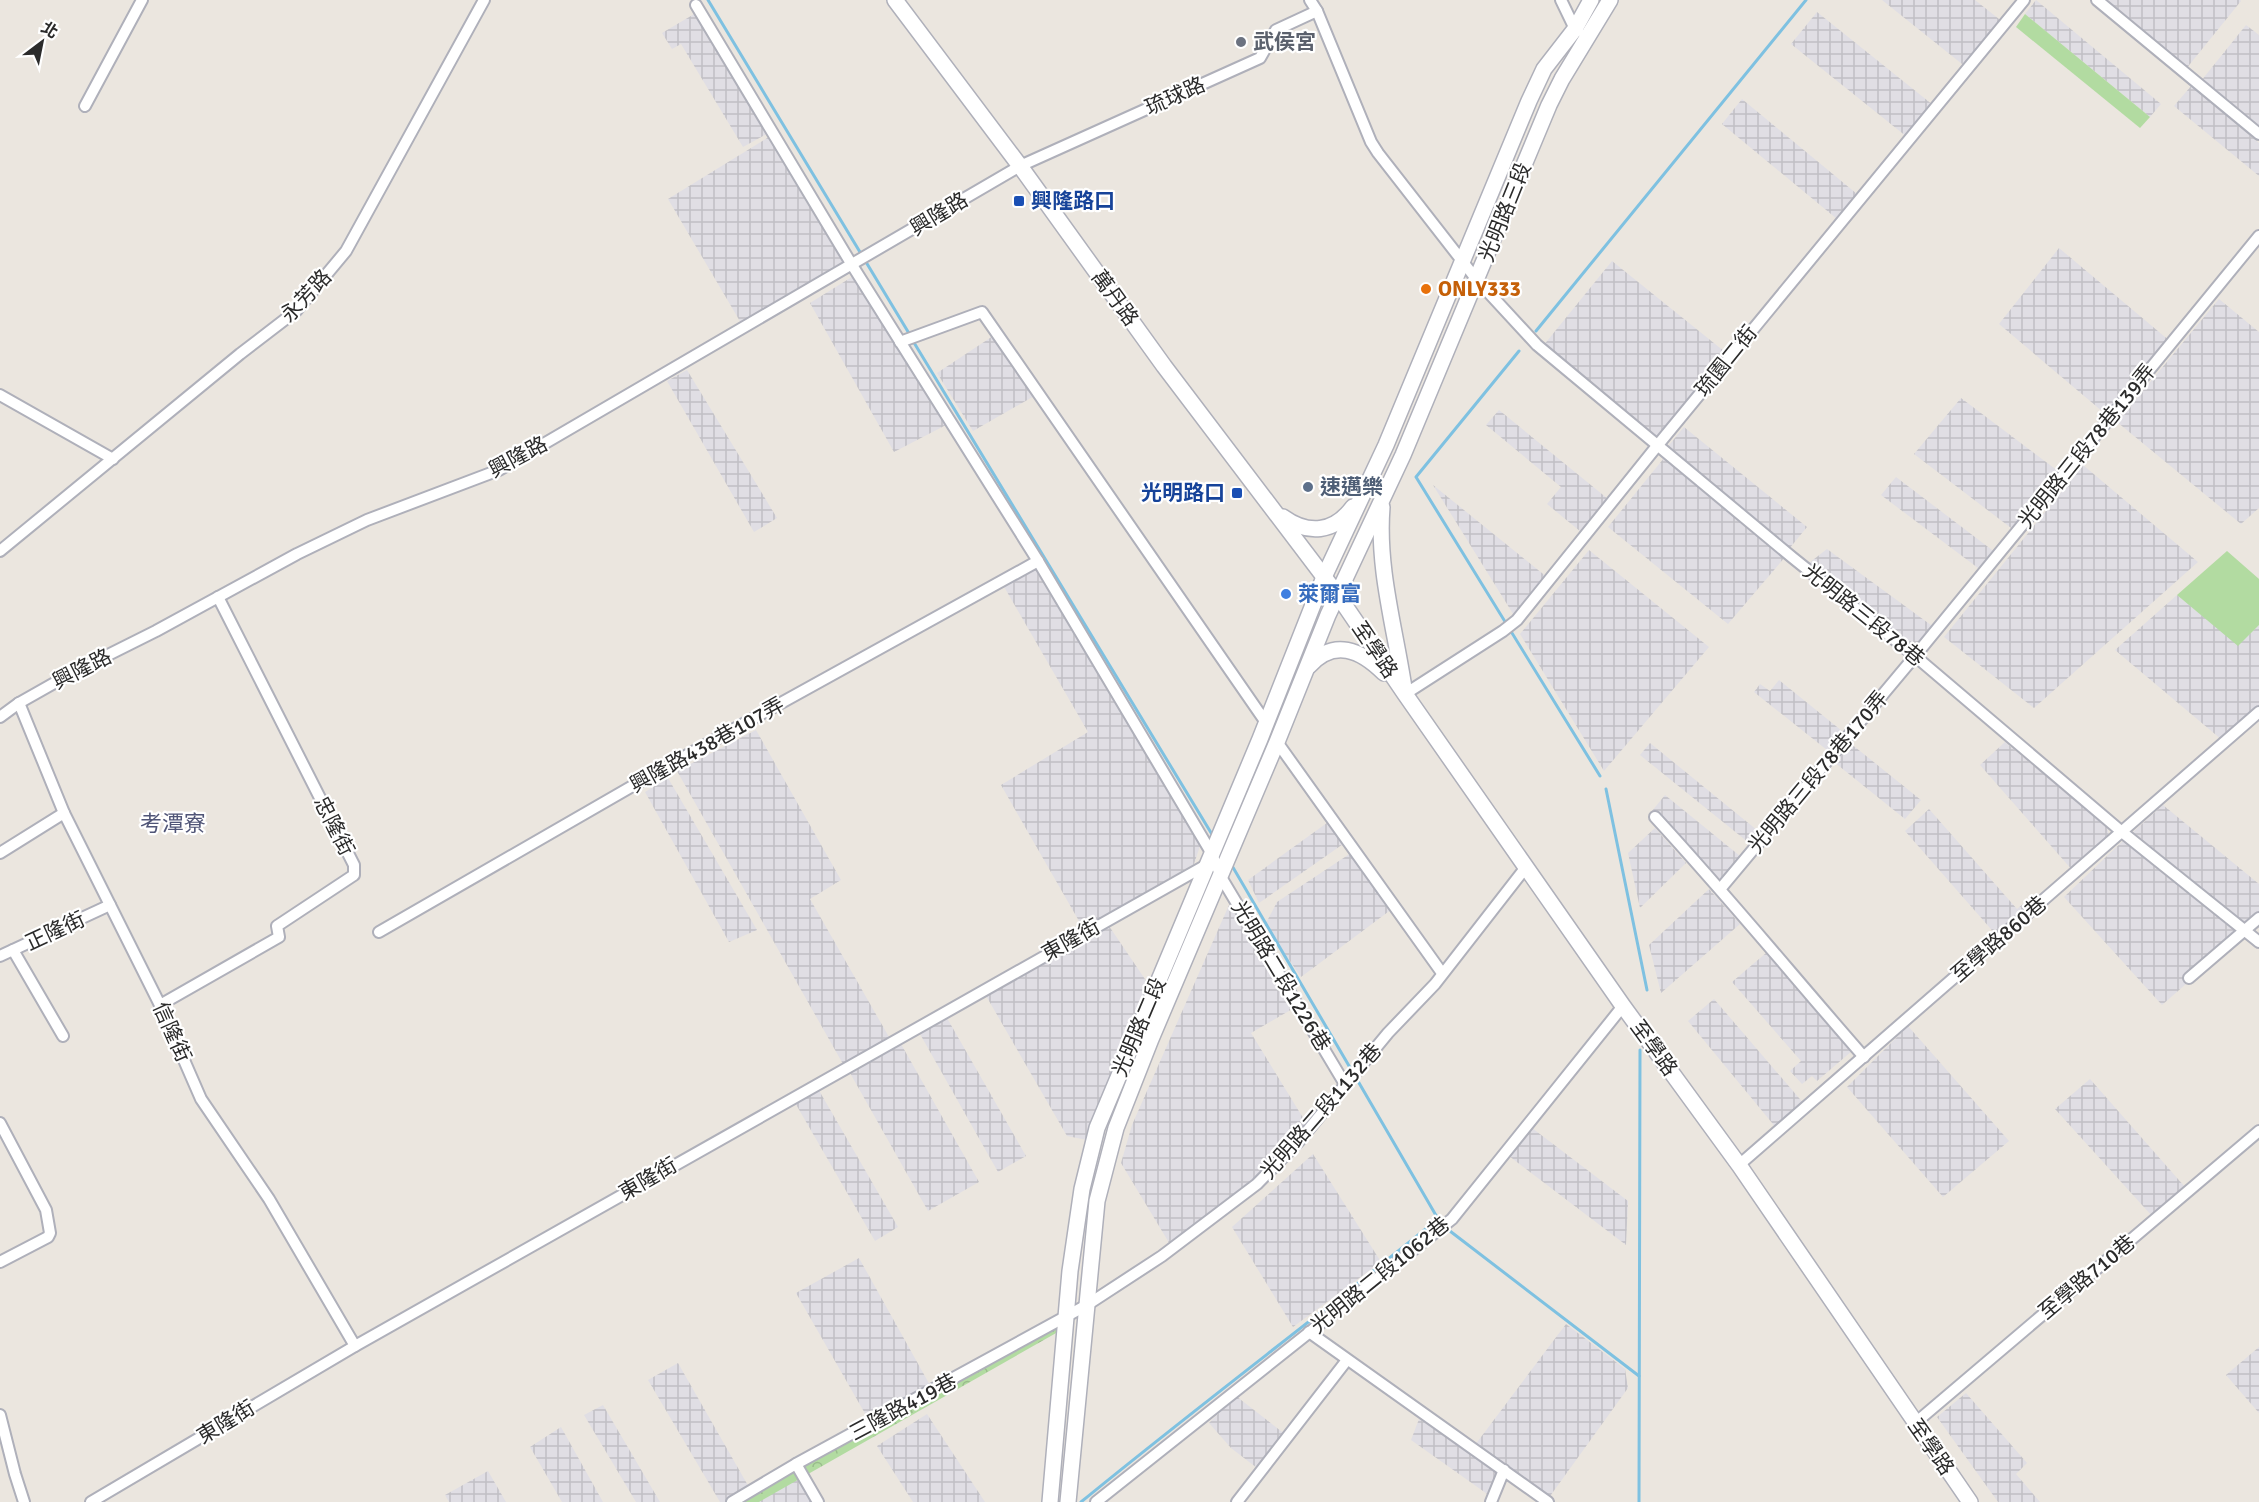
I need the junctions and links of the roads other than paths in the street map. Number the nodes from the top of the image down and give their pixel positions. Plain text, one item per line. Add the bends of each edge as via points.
1 (142, 0) edge
2 (484, 0) edge
3 (895, 0) edge
4 (1310, 0) edge
5 (1561, 0) edge
6 (1591, 0) edge
7 (1610, 0) edge
8 (2024, 0) edge
9 (2097, 0) edge
10 (696, 5) dead end
11 (1317, 11) junction
12 (1575, 29) junction
13 (1588, 38) junction
14 (85, 106) dead end
15 (2259, 134) edge
16 (1020, 166) junction
17 (2259, 236) edge
18 (860, 261) junction
19 (1463, 262) junction
20 (1477, 280) junction
21 (908, 339) junction
22 (0, 395) edge
23 (1657, 446) junction
24 (113, 459) junction
25 (1364, 492) junction
26 (1383, 497) junction
27 (1274, 511) junction
28 (0, 551) edge
29 (1038, 561) junction
30 (1324, 577) junction
31 (1337, 594) junction
32 (218, 597) junction
33 (1915, 656) junction
34 (1306, 670) junction
35 (1405, 694) junction
36 (19, 703) junction
37 (2259, 712) edge
38 (0, 717) edge
39 (1267, 724) junction
40 (1277, 742) junction
41 (64, 813) junction
42 (1655, 817) dead end
43 (2122, 832) junction
44 (0, 852) edge
45 (1215, 865) junction
46 (1526, 867) junction
47 (1721, 888) junction
48 (110, 905) junction
49 (2259, 918) edge
50 (2245, 930) junction
51 (379, 932) dead end
52 (2259, 942) edge
53 (14, 950) junction
54 (0, 956) edge
55 (1442, 973) junction
56 (2189, 978) dead end
57 (160, 1005) junction
58 (1623, 1006) junction
59 (63, 1036) dead end
60 (1863, 1057) junction
61 (1346, 1086) junction
62 (0, 1123) edge
63 (2259, 1131) edge
64 (1739, 1165) junction
65 (0, 1262) edge
66 (1076, 1312) junction
67 (1309, 1332) junction
68 (355, 1346) junction
69 (1347, 1360) junction
70 (0, 1415) edge
71 (1914, 1424) junction
72 (796, 1464) junction
73 (1504, 1470) junction
74 (24, 1502) edge
75 (91, 1502) edge
76 (732, 1502) edge
77 (818, 1502) edge
78 (1050, 1502) edge
79 (1068, 1502) edge
80 (1096, 1502) edge
81 (1237, 1502) edge
82 (1491, 1502) edge
83 (1548, 1502) edge
84 (1970, 1502) edge

1 - 14 street
2 - 24 street, 永芳路 via 346,250 296,311
3 - 16 street, 萬丹路
4 - 11 street
5 - 12 street
6 - 12 street, 光明路三段
7 - 13 street, 光明路三段
8 - 23 street, 琉園二街
9 - 15 street
10 - 18 street, 光明路二段1226巷
11 - 16 street, 琉球路 via 1276,30 1260,58
11 - 19 street via 1371,142
12 - 13 street
12 - 19 street, 光明路三段 via 1544,69
13 - 20 street, 光明路三段 via 1549,105
16 - 18 street, 興隆路
16 - 27 street, 萬丹路
17 - 33 street, 光明路三段78巷139弄
18 - 21 street, 光明路二段1226巷
18 - 32 street, 興隆路 via 499,470 367,520
19 - 20 street
19 - 25 street, 光明路三段
20 - 23 street, 光明路三段78巷 via 1537,345
20 - 26 street, 光明路三段
21 - 29 street, 光明路二段1226巷
21 - 39 street via 982,312
22 - 24 street
23 - 33 street, 光明路三段78巷
23 - 35 street, 琉園二街 via 1517,620
24 - 28 street, 永芳路
25 - 27 street via 1349,512 1332,525 1313,530 1294,525
25 - 30 street, 光明路三段
26 - 31 street, 光明路三段
26 - 35 street via 1380,538 1385,585
27 - 30 street, 萬丹路
29 - 45 street, 光明路二段1226巷
29 - 51 street, 興隆路438巷107弄 via 669,765
30 - 31 street, 萬丹路
30 - 39 street, 光明路二段
31 - 34 street, 光明路二段
31 - 35 street, 至學路
32 - 36 street, 興隆路
32 - 57 street, 忠隆街 via 354,865 354,875 277,926 279,937
33 - 43 street, 光明路三段78巷
33 - 47 street, 光明路三段78巷170弄
34 - 35 street via 1327,653 1359,652
34 - 40 street, 光明路二段
35 - 46 street, 至學路
36 - 38 street, 興隆路
36 - 41 street, 信隆街
37 - 43 street, 至學路860巷
39 - 45 street, 光明路二段
40 - 45 street, 光明路二段
40 - 55 street
41 - 44 street
41 - 48 street, 信隆街
42 - 47 street
43 - 50 street, 光明路三段78巷
43 - 60 street, 至學路860巷
45 - 61 street, 光明路二段1226巷
45 - 66 street, 光明路二段 via 1116,1128 1097,1201
45 - 66 street, 光明路二段 via 1097,1128 1082,1189 1070,1271
45 - 68 street, 東隆街
46 - 55 street, 光明路二段1132巷
46 - 58 street, 至學路
47 - 60 street
48 - 53 street, 正隆街
48 - 57 street, 信隆街
49 - 50 street
50 - 52 street, 光明路三段78巷
50 - 56 street
53 - 54 street, 正隆街
53 - 59 street
55 - 61 street, 光明路二段1132巷
57 - 68 street, 信隆街 via 201,1099 269,1199
58 - 64 street, 至學路
58 - 67 street, 光明路二段1062巷 via 1452,1219
60 - 64 street, 至學路860巷
61 - 66 street, 光明路二段1132巷 via 1257,1184 1161,1256
62 - 65 street via 46,1210 50,1233 48,1238
63 - 71 street, 至學路710巷
64 - 71 street, 至學路
66 - 72 street, 三隆路419巷
66 - 78 street, 光明路二段
66 - 79 street, 光明路二段
67 - 69 street
67 - 80 street, 光明路二段1062巷
68 - 75 street, 東隆街
69 - 73 street
69 - 81 street
70 - 74 street
71 - 84 street, 至學路
72 - 76 street, 三隆路419巷
72 - 77 street
73 - 82 street
73 - 83 street

